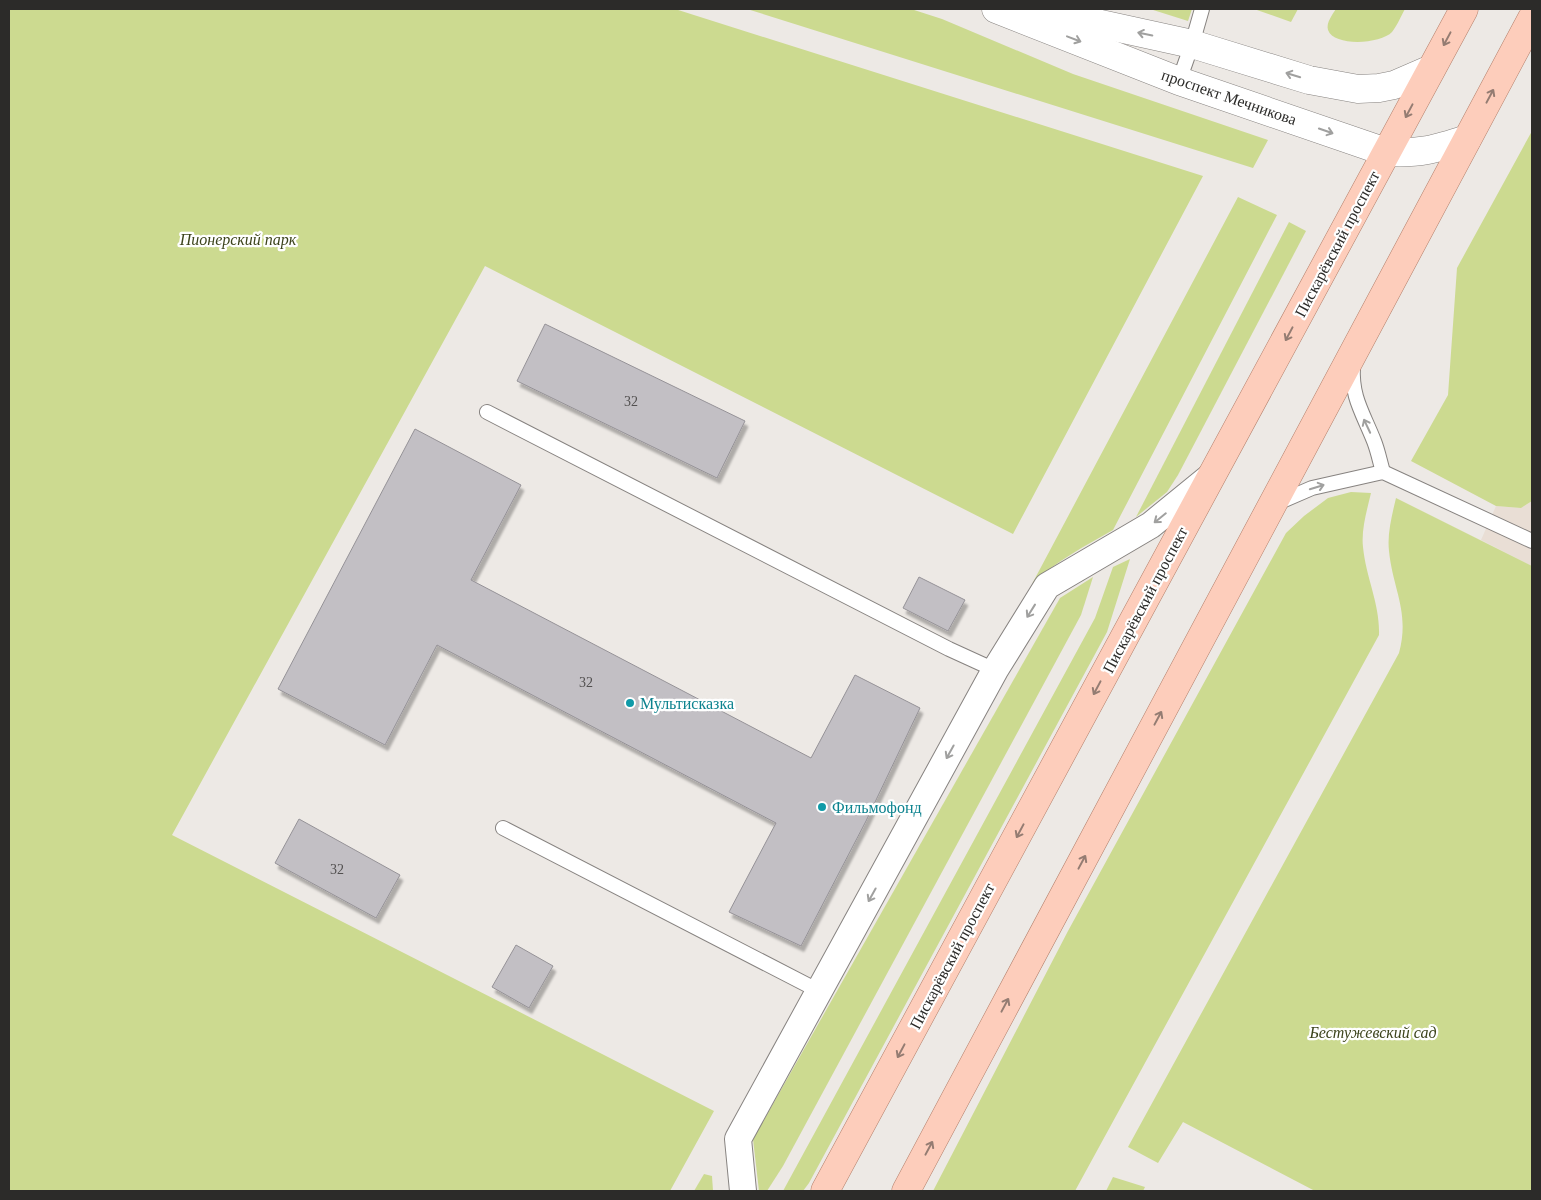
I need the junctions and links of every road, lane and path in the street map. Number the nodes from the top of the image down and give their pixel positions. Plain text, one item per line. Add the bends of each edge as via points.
1 (996, 9) edge
2 (1030, 9) edge
3 (1202, 9) edge
4 (1464, 9) edge
5 (1532, 18) edge
6 (1192, 44) junction
7 (1431, 69) junction
8 (1179, 81) junction
9 (1468, 139) junction
10 (1386, 152) junction
11 (1354, 352) junction
12 (487, 412) dead end
13 (1382, 472) junction
14 (1212, 476) junction
15 (1272, 506) junction
16 (1530, 535) edge
17 (995, 670) junction
18 (503, 828) dead end
19 (819, 991) junction
20 (743, 1191) edge
21 (825, 1191) edge
22 (906, 1191) edge

1 -> 8 street, проспект Мечникова
6 -> 2 street
3 - 6 lane
4 -> 7 main road, Пискарёвский проспект
9 -> 5 main road
7 -> 6 street via 1394,85 1358,90 1309,80
6 - 8 lane
7 -> 10 main road, Пискарёвский проспект
8 -> 10 street, проспект Мечникова
9 - 10 street, проспект Мечникова via 1435,150
9 - 11 main road
10 -> 14 main road, Пискарёвский проспект
13 -> 11 lane via 1375,443 1354,390
11 - 15 main road
12 - 17 lane
15 -> 13 lane via 1312,488
13 - 16 lane
14 -> 17 street via 1151,525 1046,586
14 -> 21 main road, Пискарёвский проспект
22 -> 15 main road
17 -> 19 street
18 - 19 lane
19 - 20 street via 738,1139

